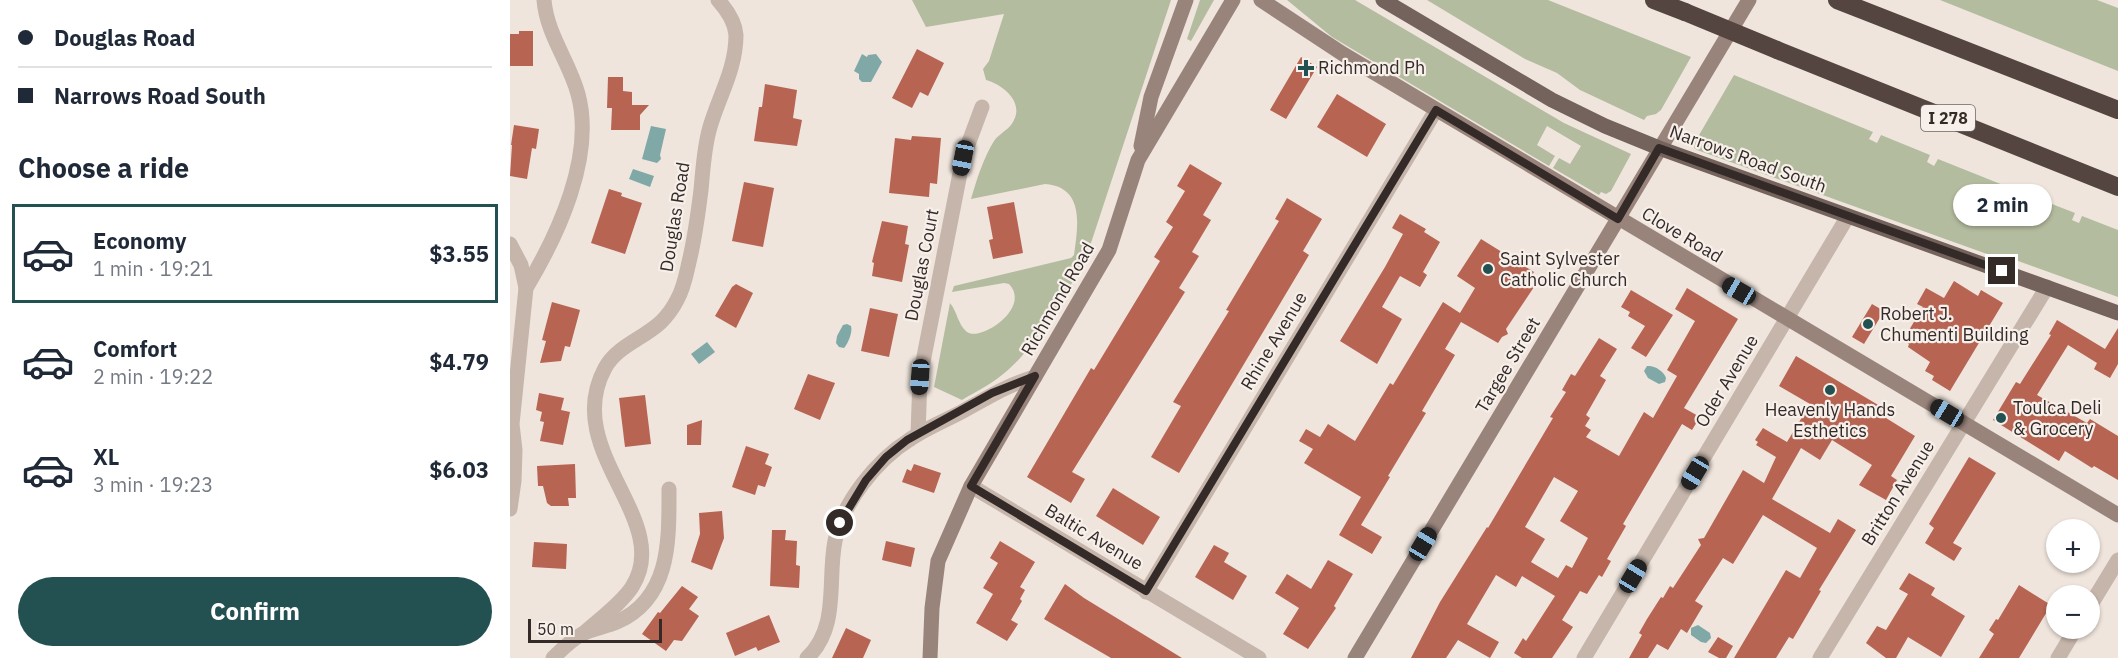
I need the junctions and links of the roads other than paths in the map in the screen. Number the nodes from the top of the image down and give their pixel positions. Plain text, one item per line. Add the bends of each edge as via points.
1 (544, 0) edge
2 (718, 0) edge
3 (1186, 0) edge
4 (1233, 0) edge
5 (1261, 0) edge
6 (1383, 0) edge
7 (1654, 0) edge
8 (1749, 0) edge
9 (1838, 0) edge
10 (982, 107) dead end
11 (1436, 110) junction
12 (2118, 110) edge
13 (1659, 148) junction
14 (1138, 160) junction
15 (2118, 187) edge
16 (1848, 216) junction
17 (1618, 219) junction
18 (510, 244) edge
19 (2047, 287) junction
20 (526, 288) junction
21 (2118, 313) edge
22 (1787, 319) junction
23 (1035, 376) junction
24 (1964, 424) junction
25 (918, 434) junction
26 (971, 486) junction
27 (669, 489) dead end
28 (510, 509) edge
29 (2118, 515) edge
30 (2118, 560) edge
31 (2100, 590) edge
32 (1146, 591) junction
33 (582, 634) junction
34 (2069, 639) edge
35 (554, 658) edge
36 (807, 658) edge
37 (930, 658) edge
38 (1259, 658) edge
39 (1355, 658) edge
40 (1584, 658) edge
41 (1820, 658) edge
42 (2058, 658) edge

1 - 20 street via 545,16 578,94 582,143 554,237
2 - 33 street, Douglas Road via 733,21 734,56 705,150 685,282 661,322 612,358 596,394 596,430 637,525 640,567 632,587
3 - 14 main road via 1151,97
4 - 14 main road, Richmond Road
5 - 11 main road, Clove Road
6 - 13 main road, Narrows Road South via 1552,100
7 - 15 highway, I 278, bridge
8 - 13 main road, Targee Street
9 - 12 highway
10 - 25 street, Douglas Court via 963,158 922,365
11 - 17 main road, Clove Road
11 - 32 street, Rhine Avenue
13 - 16 main road, Narrows Road South
13 - 17 main road, Targee Street
14 - 23 main road, Richmond Road via 1109,250
16 - 19 main road, Narrows Road South
16 - 22 street, Oder Avenue
17 - 22 main road, Clove Road
17 - 39 main road, Targee Street
18 - 20 street via 521,265
19 - 21 main road, Narrows Road South
19 - 24 street, Britton Avenue
20 - 28 street via 512,424 514,481
22 - 24 main road, Clove Road
22 - 40 street, Oder Avenue
23 - 25 street via 992,393
23 - 26 main road, Richmond Road
24 - 29 main road, Clove Road
24 - 41 street, Britton Avenue
25 - 36 street via 886,457 866,480 840,523 832,558 827,624
26 - 32 street, Baltic Avenue
26 - 37 main road, Richmond Road via 938,561
27 - 33 street, Douglas Road via 664,564 654,592 638,611
30 - 31 street
32 - 38 street, Baltic Avenue
33 - 35 street, Douglas Road
34 - 42 street

